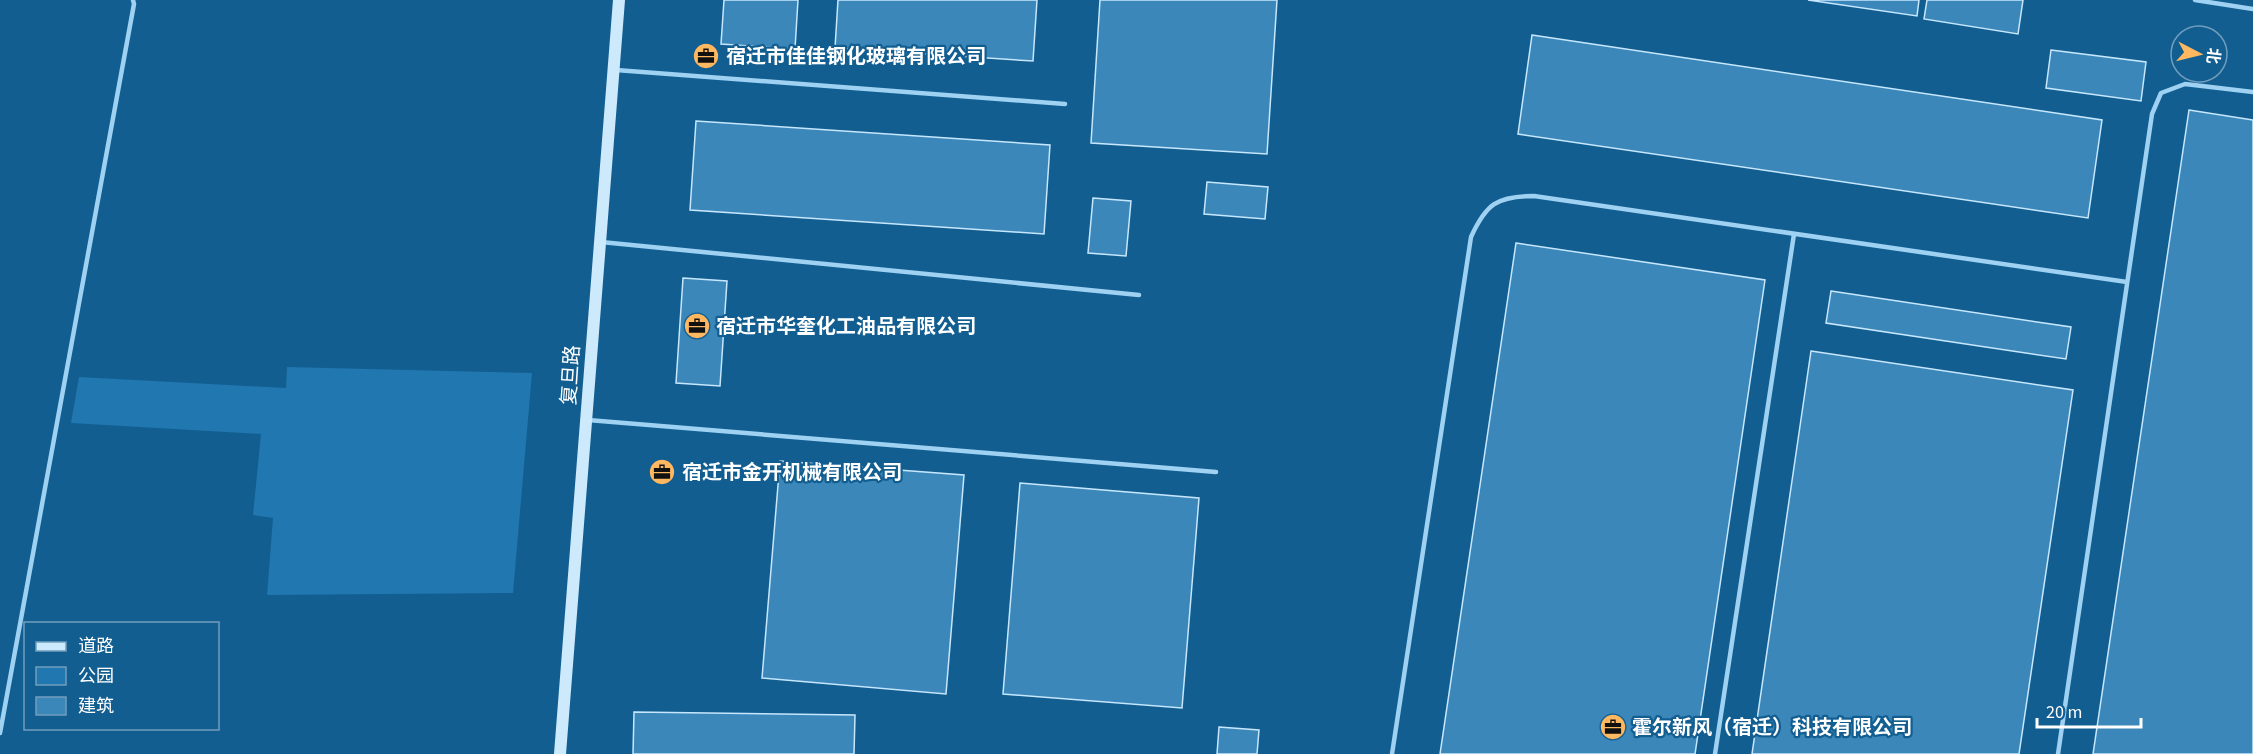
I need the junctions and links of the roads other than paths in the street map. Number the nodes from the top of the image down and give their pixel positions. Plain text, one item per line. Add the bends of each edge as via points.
1 (132, 0) edge
2 (619, 0) edge
3 (2195, 0) edge
4 (2253, 9) edge
5 (614, 70) junction
6 (2253, 92) edge
7 (1065, 104) dead end
8 (1794, 234) junction
9 (600, 242) junction
10 (2127, 282) junction
11 (1139, 295) dead end
12 (586, 420) junction
13 (1216, 472) dead end
14 (0, 733) edge
15 (560, 754) edge
16 (1392, 754) edge
17 (1715, 754) edge
18 (2058, 754) edge

1 - 14 lane
2 - 5 street, 复旦路
3 - 4 lane
5 - 7 lane
5 - 9 street, 复旦路
6 - 10 lane via 2185,84 2161,93 2152,114
8 - 10 lane
8 - 16 lane via 1534,196 1512,196 1492,204 1480,218 1470,249
8 - 17 lane
9 - 11 lane
9 - 12 street, 复旦路
10 - 18 lane
12 - 13 lane
12 - 15 street, 复旦路

